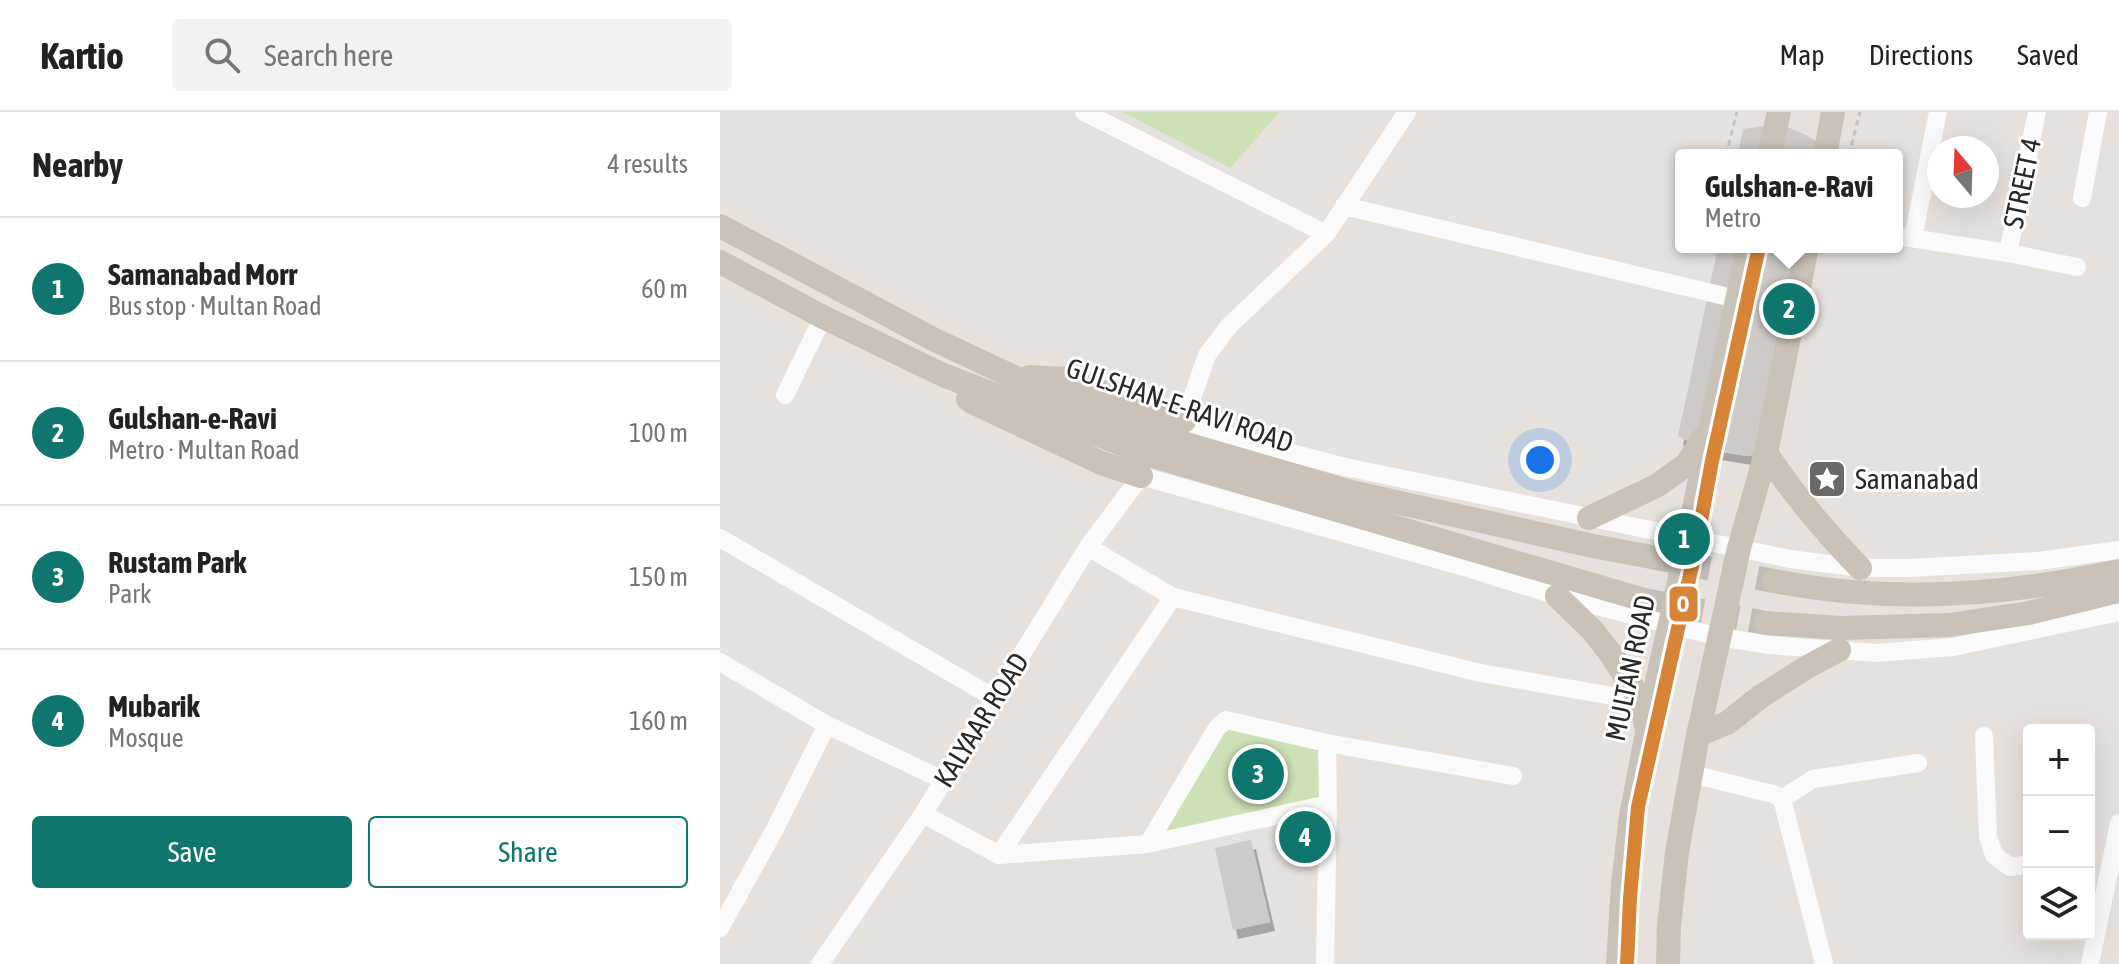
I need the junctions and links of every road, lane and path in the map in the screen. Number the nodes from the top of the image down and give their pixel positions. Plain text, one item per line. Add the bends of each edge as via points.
1 (1084, 112) edge
2 (1737, 112) edge
3 (1779, 112) edge
4 (1833, 112) edge
5 (1860, 112) edge
6 (1938, 112) edge
7 (2037, 112) edge
8 (2098, 112) edge
9 (1400, 114) edge
10 (1728, 149) edge
11 (1770, 149) edge
12 (1826, 149) edge
13 (1851, 149) edge
14 (2082, 198) dead end
15 (1344, 206) junction
16 (720, 226) edge
17 (1326, 234) junction
18 (1905, 237) edge
19 (1747, 253) edge
20 (1806, 253) edge
21 (2008, 253) junction
22 (720, 262) edge
23 (2077, 267) dead end
24 (1737, 299) junction
25 (823, 317) junction
26 (943, 375) junction
27 (1010, 375) junction
28 (785, 395) dead end
29 (1184, 421) junction
30 (1711, 427) junction
31 (1766, 453) junction
32 (1141, 476) junction
33 (1589, 518) junction
34 (1689, 537) junction
35 (720, 538) edge
36 (1088, 547) junction
37 (1739, 548) junction
38 (2119, 550) edge
39 (1651, 557) tunnel mouth
40 (1860, 568) junction
41 (2119, 571) edge
42 (1774, 581) tunnel mouth
43 (2119, 591) edge
44 (1557, 596) junction
45 (1173, 597) junction
46 (1644, 600) tunnel mouth
47 (2119, 612) edge
48 (1766, 623) tunnel mouth
49 (1670, 626) junction
50 (1719, 637) junction
51 (1839, 650) junction
52 (722, 669) edge
53 (996, 699) junction
54 (1641, 701) junction
55 (827, 725) junction
56 (1647, 731) junction
57 (1698, 735) junction
58 (1984, 736) dead end
59 (1327, 743) junction
60 (1918, 763) dead end
61 (1692, 774) junction
62 (1513, 776) dead end
63 (943, 780) junction
64 (1782, 799) junction
65 (1328, 804) junction
66 (923, 814) junction
67 (2119, 823) edge
68 (1148, 844) junction
69 (999, 855) junction
70 (2023, 865) edge
71 (2114, 876) edge
72 (720, 928) edge
73 (820, 964) edge
74 (1325, 964) edge
75 (1618, 964) edge
76 (1668, 964) edge
77 (1824, 964) edge
78 (2090, 964) edge

1 - 17 street
2 - 10 path
3 - 11 main road
4 - 12 main road
5 - 13 path
6 - 18 street
7 - 21 street, STREET 4
8 - 14 street
9 - 15 street
15 - 17 street
15 - 24 street
16 - 27 main road, GULSHAN-E-RAVI ROAD
17 - 29 street via 1229,326 1207,355
18 - 21 street
19 - 24 main road, MULTAN ROAD
20 - 31 main road
21 - 23 street
22 - 25 main road, GULSHAN-E-RAVI ROAD
24 - 30 main road, MULTAN ROAD
25 - 26 main road, GULSHAN-E-RAVI ROAD
25 - 28 street
26 - 32 main road via 972,402 1101,463
26 - 46 main road, GULSHAN-E-RAVI ROAD via 1153,456
27 - 29 main road via 1066,379
27 - 39 main road, GULSHAN-E-RAVI ROAD via 1162,437 1351,492
29 - 33 street via 1341,466
30 - 33 main road via 1687,464 1658,485
30 - 34 main road, MULTAN ROAD
31 - 37 main road
31 - 40 main road via 1819,525
32 - 36 street, KALYAAR ROAD
32 - 44 street
33 - 34 street
34 - 37 street
34 - 49 main road, MULTAN ROAD
35 - 53 street
36 - 45 street
36 - 53 street, KALYAAR ROAD
37 - 40 street
37 - 50 main road
38 - 40 street via 2038,561
41 - 42 main road via 1944,595 1849,593
43 - 48 main road via 1949,625 1841,628
44 - 49 street
44 - 54 main road via 1602,642
45 - 54 street via 1481,673
45 - 69 street
47 - 51 street via 1953,647
49 - 50 street
49 - 56 main road, MULTAN ROAD
50 - 51 street
50 - 57 main road
51 - 57 main road via 1727,723
52 - 55 street
53 - 63 street, KALYAAR ROAD
54 - 56 main road
55 - 63 street
55 - 72 street
56 - 75 main road, MULTAN ROAD via 1631,816
57 - 61 main road
58 - 70 street via 1988,836 1994,855 2010,867
59 - 62 street
59 - 65 street
59 - 68 street via 1226,720
60 - 64 street via 1813,779
61 - 64 street
61 - 76 main road via 1672,887
63 - 66 street, KALYAAR ROAD
64 - 77 street
65 - 68 street
65 - 74 street
66 - 69 street
66 - 73 street, KALYAAR ROAD
67 - 71 street
68 - 69 street
71 - 78 street

